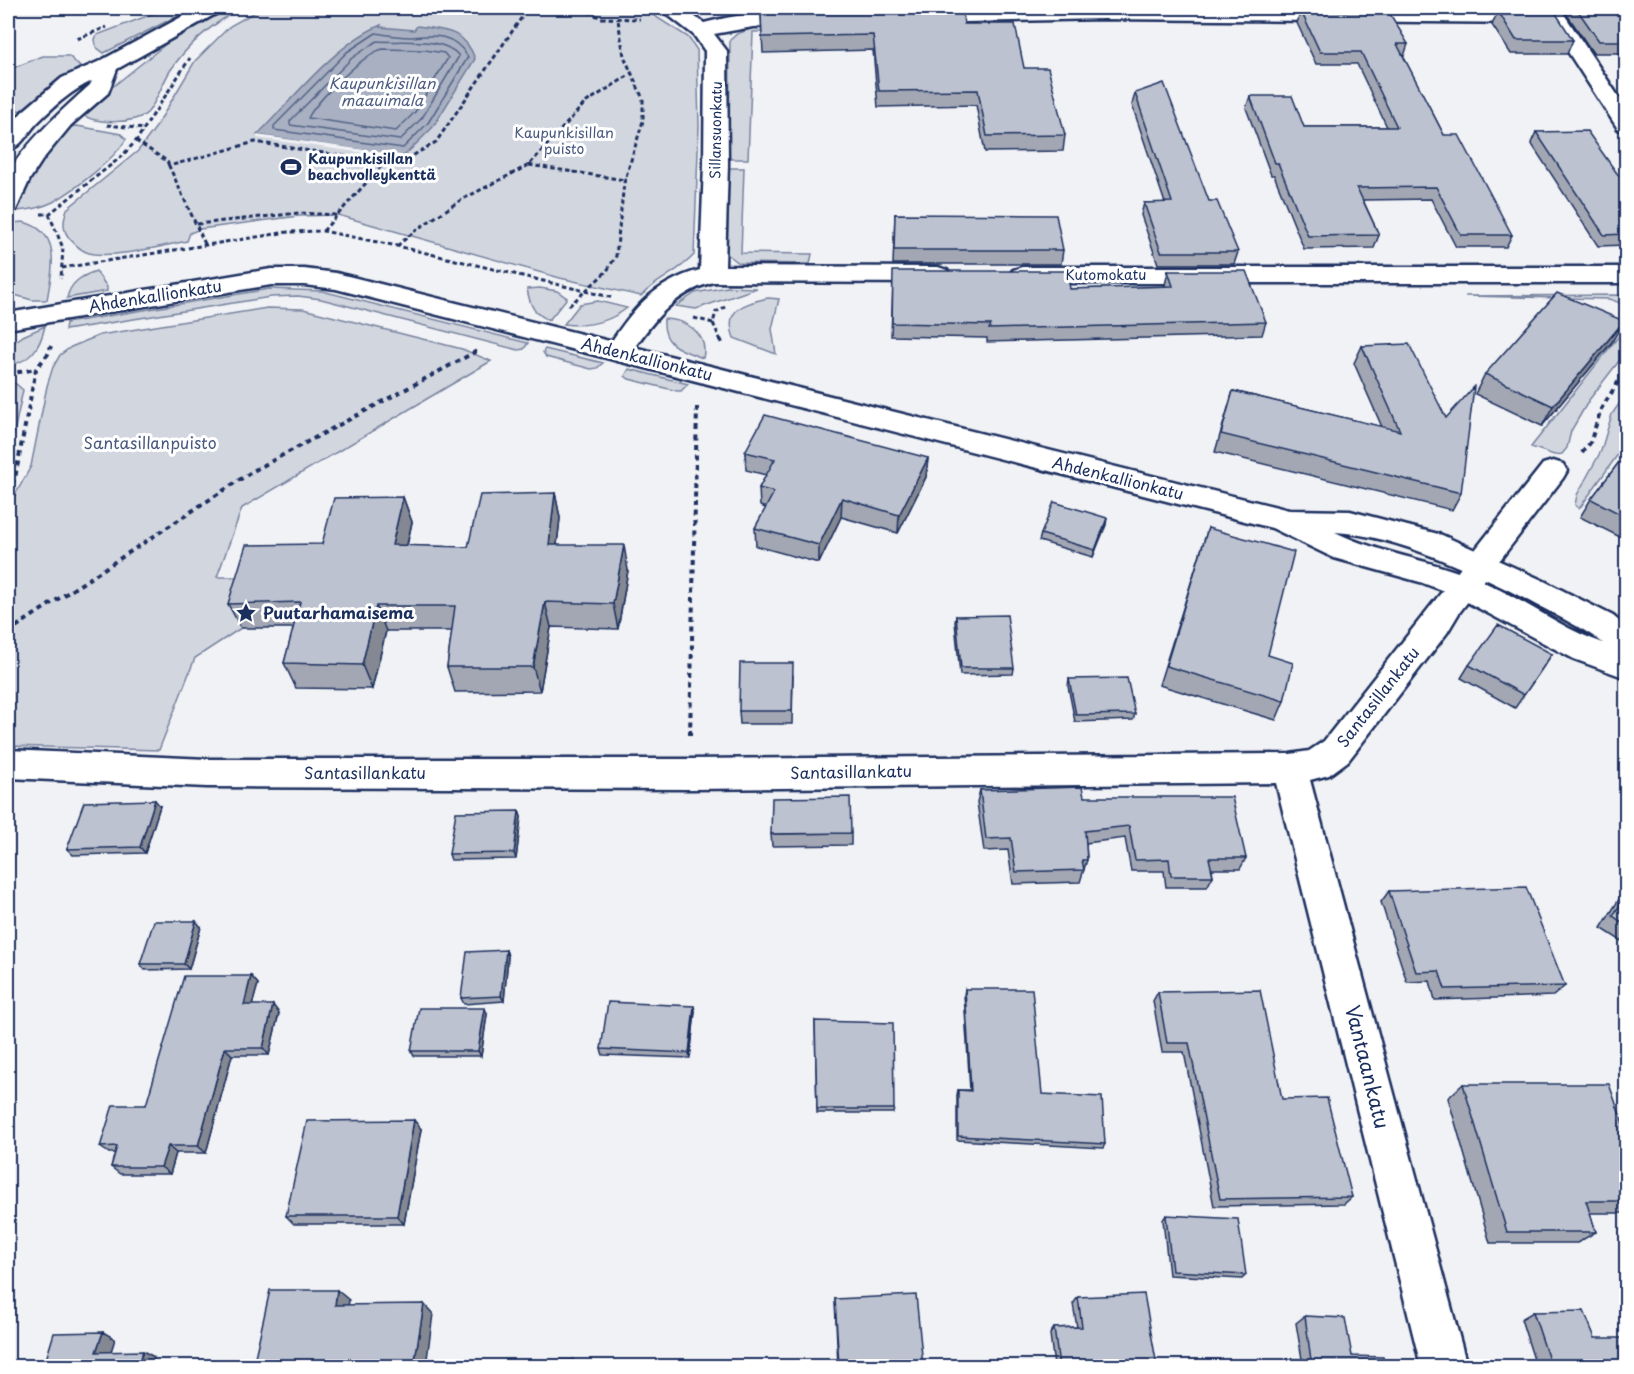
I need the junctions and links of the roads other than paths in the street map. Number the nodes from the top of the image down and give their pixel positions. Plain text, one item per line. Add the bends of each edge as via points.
1 (212, 8) edge
2 (671, 9) edge
3 (1102, 10) edge
4 (1552, 12) edge
5 (892, 17) edge
6 (822, 18) edge
7 (701, 31) junction
8 (108, 66) junction
9 (1626, 124) edge
10 (8, 143) edge
11 (8, 153) edge
12 (34, 155) junction
13 (8, 205) edge
14 (712, 274) junction
15 (961, 275) edge
16 (997, 275) edge
17 (1626, 275) edge
18 (8, 321) edge
19 (618, 352) junction
20 (1553, 471) road end
21 (1472, 575) junction
22 (1626, 644) edge
23 (1626, 665) edge
24 (8, 764) edge
25 (1290, 768) junction
26 (1444, 1366) edge

1 - 8 street
2 - 7 street, Sillansuonkatu
3 - 4 street
3 - 5 street
4 - 9 street
6 - 7 street via 752,20
7 - 14 street, Sillansuonkatu via 716,51
8 - 10 street via 70,83 30,117
8 - 12 street via 100,88 63,120
11 - 12 street
12 - 13 street via 18,179
14 - 15 street
14 - 19 street via 669,289 650,307
16 - 17 street, Kutomokatu
18 - 19 street, Ahdenkallionkatu via 271,277 304,277 336,281
19 - 21 street, Ahdenkallionkatu via 1281,519 1346,550 1417,570
20 - 21 street, Santasillankatu
21 - 22 street, Ahdenkallionkatu via 1602,625
21 - 23 street, Ahdenkallionkatu via 1585,650
21 - 25 street, Santasillankatu via 1336,751 1317,765
24 - 25 street, Santasillankatu via 207,773 690,774
25 - 26 street, Vantaankatu

